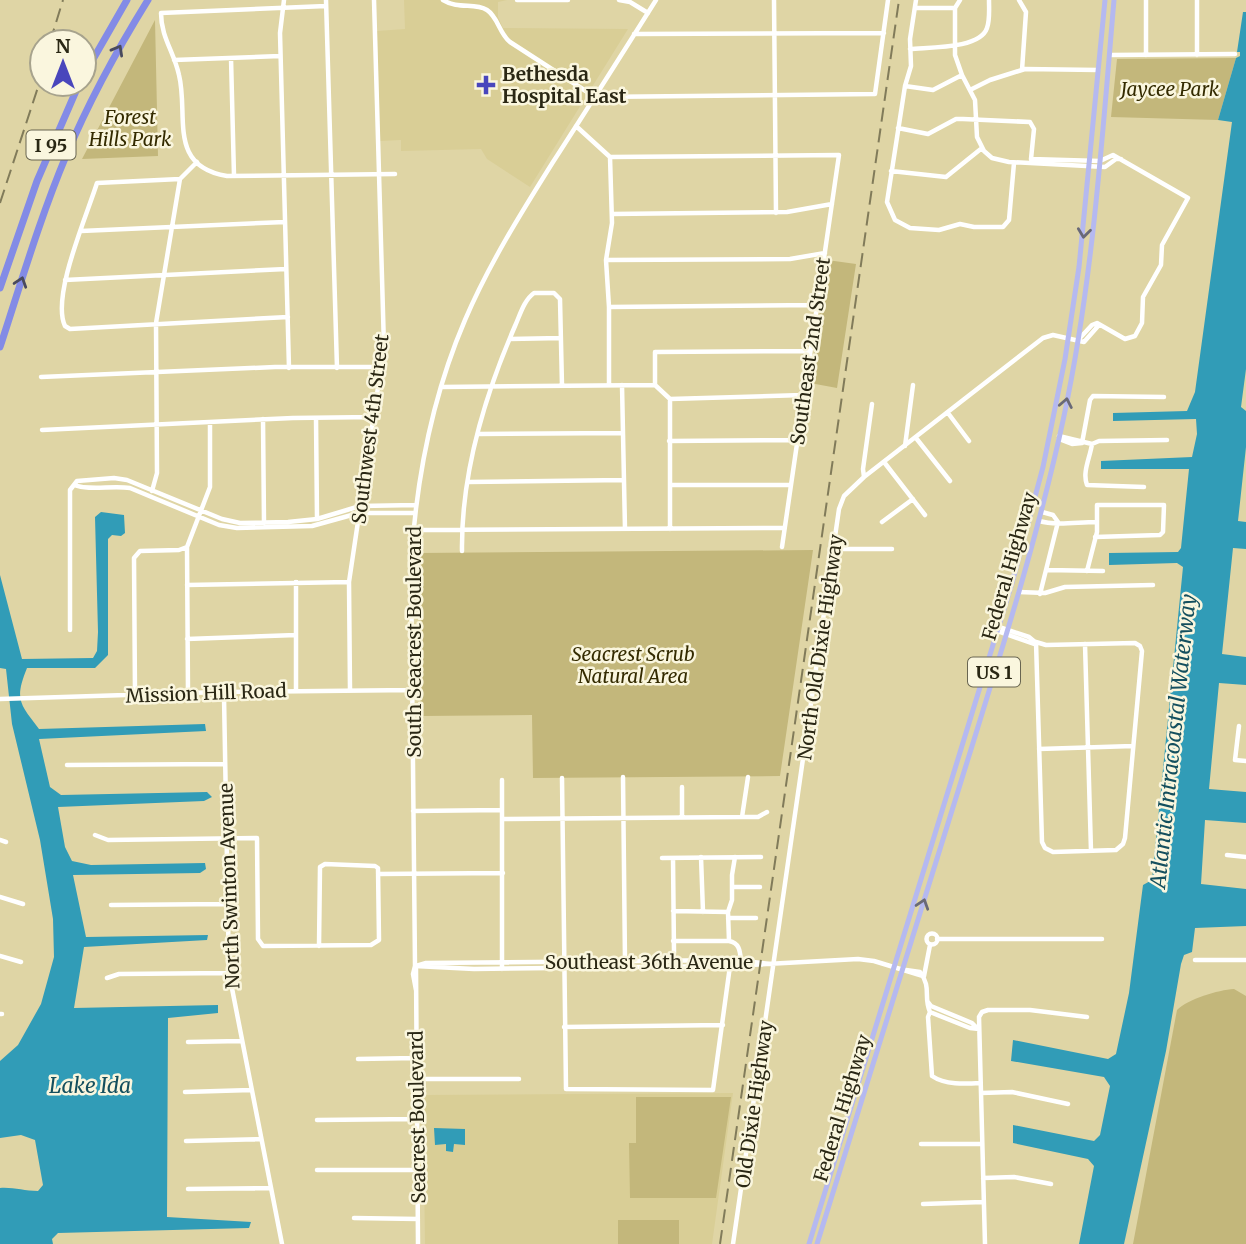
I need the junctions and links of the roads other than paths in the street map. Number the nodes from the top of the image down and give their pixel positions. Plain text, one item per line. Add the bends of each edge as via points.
1 (127, 0) edge
2 (148, 0) edge
3 (284, 0) edge
4 (374, 0) edge
5 (443, 0) edge
6 (517, 0) edge
7 (568, 0) edge
8 (619, 0) edge
9 (656, 0) edge
10 (774, 0) edge
11 (888, 0) edge
12 (916, 0) edge
13 (960, 0) edge
14 (989, 0) edge
15 (1019, 0) edge
16 (1105, 0) edge
17 (1114, 0) edge
18 (1146, 0) edge
19 (1197, 0) edge
20 (326, 3) edge
21 (284, 7) junction
22 (915, 8) junction
23 (956, 8) junction
24 (648, 13) junction
25 (1102, 26) junction
26 (884, 33) junction
27 (634, 34) junction
28 (775, 34) junction
29 (954, 44) junction
30 (910, 49) junction
31 (98, 51) edge
32 (1235, 54) dead end
33 (280, 55) junction
34 (1110, 55) junction
35 (1146, 55) junction
36 (1197, 55) junction
37 (230, 58) junction
38 (174, 60) junction
39 (1022, 70) junction
40 (1099, 70) junction
41 (1108, 71) junction
42 (962, 75) junction
43 (905, 86) junction
44 (970, 90) junction
45 (775, 95) junction
46 (595, 97) junction
47 (73, 98) edge
48 (1104, 111) junction
49 (977, 120) junction
50 (576, 126) junction
51 (898, 128) junction
52 (982, 148) junction
53 (776, 156) junction
54 (610, 157) junction
55 (1030, 161) junction
56 (197, 162) junction
57 (1090, 162) junction
58 (1014, 163) junction
59 (1100, 163) junction
60 (891, 171) junction
61 (331, 174) junction
62 (379, 174) junction
63 (395, 174) dead end
64 (283, 175) junction
65 (234, 176) junction
66 (180, 179) junction
67 (832, 204) junction
68 (776, 213) junction
69 (612, 214) junction
70 (285, 222) junction
71 (172, 227) junction
72 (81, 231) junction
73 (825, 253) junction
74 (606, 260) junction
75 (286, 269) junction
76 (164, 275) junction
77 (65, 280) junction
78 (0, 288) edge
79 (817, 305) junction
80 (609, 307) junction
81 (288, 317) junction
82 (156, 323) junction
83 (561, 338) junction
84 (510, 339) junction
85 (1069, 339) junction
86 (1078, 340) junction
87 (0, 347) edge
88 (810, 351) junction
89 (289, 368) junction
90 (337, 368) junction
91 (381, 368) junction
92 (156, 372) junction
93 (41, 377) dead end
94 (913, 384) dead end
95 (609, 385) junction
96 (622, 385) junction
97 (655, 385) junction
98 (492, 386) junction
99 (562, 386) junction
100 (441, 387) junction
101 (803, 396) junction
102 (1164, 397) dead end
103 (670, 399) junction
104 (872, 404) dead end
105 (948, 413) junction
106 (374, 417) junction
107 (316, 418) junction
108 (263, 419) junction
109 (210, 422) junction
110 (1053, 423) junction
111 (157, 424) junction
112 (42, 429) dead end
113 (623, 433) junction
114 (478, 434) junction
115 (916, 438) junction
116 (1059, 438) junction
117 (797, 440) junction
118 (1167, 440) dead end
119 (669, 441) junction
120 (969, 441) dead end
121 (1048, 443) junction
122 (1082, 443) junction
123 (1092, 444) junction
124 (905, 446) junction
125 (1054, 460) junction
126 (884, 462) junction
127 (864, 477) junction
128 (624, 480) junction
129 (950, 481) dead end
130 (468, 482) junction
131 (670, 485) junction
132 (790, 485) junction
133 (1144, 487) dead end
134 (151, 492) junction
135 (913, 499) junction
136 (416, 505) junction
137 (360, 510) junction
138 (1042, 512) junction
139 (200, 513) junction
140 (415, 513) junction
141 (925, 514) dead end
142 (1039, 521) junction
143 (317, 522) junction
144 (881, 522) dead end
145 (1058, 522) junction
146 (1097, 522) junction
147 (264, 525) junction
148 (625, 528) junction
149 (784, 528) junction
150 (670, 529) junction
151 (413, 530) junction
152 (462, 530) junction
153 (1095, 537) junction
154 (187, 547) junction
155 (782, 547) dead end
156 (834, 549) junction
157 (892, 549) dead end
158 (461, 551) dead end
159 (1047, 570) junction
160 (1087, 571) junction
161 (1103, 571) dead end
162 (296, 582) junction
163 (349, 582) junction
164 (187, 585) junction
165 (1153, 585) dead end
166 (1019, 592) junction
167 (1040, 594) junction
168 (998, 629) junction
169 (70, 630) dead end
170 (1007, 632) junction
171 (296, 635) junction
172 (187, 639) junction
173 (1036, 642) junction
174 (1085, 644) junction
175 (296, 690) junction
176 (350, 690) junction
177 (412, 690) junction
178 (222, 692) junction
179 (188, 693) junction
180 (135, 695) junction
181 (0, 700) edge
182 (1239, 726) dead end
183 (965, 735) junction
184 (1133, 746) junction
185 (1088, 748) junction
186 (1039, 749) junction
187 (1246, 761) edge
188 (225, 764) junction
189 (67, 765) dead end
190 (623, 777) dead end
191 (748, 777) dead end
192 (562, 778) dead end
193 (502, 780) dead end
194 (682, 787) dead end
195 (945, 800) junction
196 (955, 802) junction
197 (502, 810) junction
198 (413, 811) junction
199 (767, 812) dead end
200 (742, 817) junction
201 (562, 818) junction
202 (623, 818) junction
203 (682, 818) junction
204 (502, 819) junction
205 (95, 835) dead end
206 (226, 837) junction
207 (0, 839) edge
208 (6, 842) dead end
209 (941, 846) junction
210 (930, 848) junction
211 (1091, 851) junction
212 (1227, 855) dead end
213 (701, 857) junction
214 (735, 857) junction
215 (761, 857) dead end
216 (1246, 857) edge
217 (662, 858) dead end
218 (673, 858) junction
219 (936, 864) junction
220 (503, 873) junction
221 (378, 874) junction
222 (414, 874) junction
223 (732, 887) junction
224 (760, 887) dead end
225 (0, 897) edge
226 (23, 904) dead end
227 (226, 904) junction
228 (111, 905) dead end
229 (673, 912) junction
230 (703, 912) junction
231 (728, 915) junction
232 (756, 918) dead end
233 (937, 939) junction
234 (1102, 939) dead end
235 (673, 941) junction
236 (729, 941) junction
237 (930, 945) junction
238 (319, 946) junction
239 (674, 953) dead end
240 (0, 956) edge
241 (1195, 960) dead end
242 (1246, 960) edge
243 (21, 962) dead end
244 (503, 962) junction
245 (625, 964) junction
246 (737, 964) junction
247 (563, 965) junction
248 (775, 965) junction
249 (415, 966) junction
250 (895, 967) junction
251 (502, 969) junction
252 (902, 969) junction
253 (229, 973) junction
254 (923, 976) junction
255 (107, 978) dead end
256 (927, 1002) junction
257 (930, 1012) junction
258 (1087, 1017) dead end
259 (723, 1025) junction
260 (564, 1027) junction
261 (979, 1029) junction
262 (241, 1041) junction
263 (188, 1042) dead end
264 (416, 1058) junction
265 (358, 1059) dead end
266 (416, 1079) junction
267 (519, 1079) dead end
268 (859, 1083) junction
269 (981, 1083) junction
270 (251, 1090) junction
271 (185, 1092) dead end
272 (981, 1093) junction
273 (861, 1100) junction
274 (853, 1102) junction
275 (1068, 1104) dead end
276 (857, 1113) junction
277 (417, 1119) junction
278 (317, 1120) dead end
279 (261, 1139) junction
280 (186, 1141) dead end
281 (922, 1144) dead end
282 (982, 1144) junction
283 (317, 1170) dead end
284 (417, 1170) junction
285 (983, 1178) junction
286 (1051, 1184) dead end
287 (270, 1188) junction
288 (188, 1189) dead end
289 (984, 1202) junction
290 (923, 1204) dead end
291 (354, 1218) dead end
292 (418, 1219) junction
293 (282, 1244) edge
294 (418, 1244) edge
295 (733, 1244) edge
296 (809, 1244) edge
297 (817, 1244) edge
298 (985, 1244) edge

1 - 31 highway
87 -> 2 highway, I 95 via 68,152
3 - 21 street
4 - 62 street, Southwest 4th Street
5 - 46 street via 457,7 485,8 503,37
6 - 7 street
8 - 24 street
9 - 24 street, South Seacrest Boulevard
10 - 28 street
11 - 26 street
12 - 22 street
13 - 23 street
14 - 29 street via 985,33 973,42
15 - 39 street via 1026,16
16 - 25 main road, Federal Highway / US 1
17 - 34 main road, Federal Highway / US 1
18 - 35 street
19 - 36 street
20 - 21 street
20 - 61 street
21 - 33 street
21 - 38 street via 161,13
22 - 23 street
22 - 30 street
23 - 29 street
24 - 27 street, South Seacrest Boulevard
25 - 40 main road, Federal Highway / US 1
25 - 41 main road via 1103,62
26 - 28 street
26 - 45 street via 875,94
27 - 28 street
27 - 46 street, South Seacrest Boulevard
28 - 45 street
29 - 30 street
29 - 42 street
30 - 43 street
32 - 36 street
33 - 37 street
33 - 64 street
34 - 35 street
34 - 41 main road, Federal Highway / US 1
35 - 36 street
37 - 38 street
37 - 65 street
38 - 56 street via 181,83 183,135
39 - 40 street
39 - 44 street
40 - 48 main road via 1105,79
40 - 57 main road, Federal Highway / US 1
41 - 48 main road, Federal Highway / US 1
42 - 43 street via 933,90
42 - 44 street
43 - 51 street
44 - 49 street
45 - 46 street
45 - 53 street
46 - 50 street, South Seacrest Boulevard
47 - 78 highway, I 95 via 37,181
48 - 59 main road, Federal Highway / US 1
49 - 51 street via 956,119 928,134
49 - 52 street
49 - 55 street via 1032,124
50 - 54 street
50 - 100 street, South Seacrest Boulevard via 485,275
51 - 60 street
52 - 58 street via 992,158
52 - 60 street via 946,177
53 - 54 street
53 - 67 street, Southeast 2nd Street via 839,155
53 - 68 street
54 - 69 street
55 - 57 street
55 - 58 street
56 - 65 street via 214,173
56 - 66 street
57 - 59 street
57 -> 85 main road, Federal Highway / US 1
58 - 60 street via 1009,220 1006,226 996,228 904,226 891,215 887,202
59 - 86 main road, Federal Highway / US 1
59 - 86 street via 1112,155 1188,198 1162,245 1161,265 1143,298 1142,323 1131,339 1099,325 1087,340
61 - 62 street
61 - 64 street
61 - 90 street
62 - 63 street
62 - 91 street, Southwest 4th Street
64 - 65 street
64 - 70 street
66 - 71 street
66 - 72 street via 97,183
67 - 68 street
67 - 73 street, Southeast 2nd Street
68 - 69 street
69 - 74 street
70 - 71 street
70 - 75 street
71 - 72 street
71 - 76 street
72 - 77 street
73 - 74 street via 790,260
73 - 79 street, Southeast 2nd Street
74 - 80 street
75 - 76 street
75 - 81 street
76 - 77 street
76 - 82 street
77 - 82 street via 65,326
79 - 80 street
79 - 88 street, Southeast 2nd Street
80 - 95 street
81 - 82 street
81 - 89 street
82 - 92 street
83 - 84 street
83 - 84 street via 559,296 537,292 529,296
83 - 99 street
84 - 98 street
85 - 86 street
85 - 105 street, North Old Dixie Highway via 1043,338
85 - 110 main road, Federal Highway / US 1
116 -> 86 main road, Federal Highway / US 1
88 - 97 street via 655,352
88 - 101 street, Southeast 2nd Street
89 - 90 street
89 - 92 street
90 - 91 street
91 - 106 street, Southwest 4th Street
92 - 93 street
92 - 111 street
94 - 124 street
95 - 96 street
95 - 99 street
96 - 97 street
96 - 113 street
97 - 103 street
98 - 99 street
98 - 100 street
98 - 114 street
100 - 136 street, South Seacrest Boulevard
101 - 103 street
101 - 117 street, Southeast 2nd Street
102 - 122 street via 1093,396
103 - 119 street
104 - 127 street
105 - 115 street, North Old Dixie Highway
105 - 120 street
106 - 107 street
106 - 137 street, Southwest 4th Street
107 - 108 street
107 - 143 street
108 - 109 street
108 - 147 street
109 - 111 street
109 - 139 street via 210,487
110 - 116 main road
110 - 121 main road, Federal Highway / US 1
111 - 112 street
111 - 134 street via 157,473
113 - 114 street
113 - 128 street
114 - 130 street
115 - 124 street, North Old Dixie Highway
115 - 129 street
116 - 122 street
116 - 125 main road, Federal Highway / US 1
117 - 119 street
117 - 132 street, Southeast 2nd Street
118 - 123 street
119 - 131 street
121 - 125 main road
121 - 168 main road, Federal Highway / US 1
122 - 123 street
123 - 133 street via 1084,478 1087,485
124 - 126 street, North Old Dixie Highway
125 - 138 main road, Federal Highway / US 1
126 - 127 street, North Old Dixie Highway
126 - 135 street
127 - 156 street, North Old Dixie Highway via 843,498
128 - 130 street
128 - 148 street
130 - 152 street
131 - 132 street
131 - 150 street
132 - 149 street, Southeast 2nd Street
134 - 139 street
134 - 169 street via 120,485 74,485 70,490
135 - 141 street
135 - 144 street
136 - 137 street
136 - 140 street, South Seacrest Boulevard
137 - 140 street
137 - 143 street
137 - 163 street, Southwest 4th Street
138 - 142 main road, Federal Highway / US 1
138 - 145 street
139 - 147 street
139 - 154 street
140 - 151 street, South Seacrest Boulevard
142 - 145 street
142 - 166 main road, Federal Highway / US 1
143 - 147 street
145 - 146 street
145 - 159 street
146 - 153 street
146 - 153 street via 1097,505 1160,503 1165,509 1160,535
148 - 150 street
148 - 152 street
149 - 150 street
149 - 155 street, Southeast 2nd Street
151 - 152 street
151 - 177 street, South Seacrest Boulevard
152 - 158 street
153 - 160 street
154 - 164 street
154 - 180 street via 139,551 134,558
156 - 157 street
156 - 248 street, North Old Dixie Highway
159 - 160 street
159 - 167 street
160 - 161 street
162 - 163 street
162 - 164 street
162 - 171 street
163 - 176 street, Southwest 4th Street
164 - 172 street
165 - 167 street via 1065,587
166 - 167 street
166 - 170 main road, Federal Highway / US 1
168 - 170 street
168 - 183 main road, Federal Highway / US 1
170 - 173 street
170 - 196 main road, Federal Highway / US 1
171 - 172 street
171 - 175 street
172 - 179 street
173 - 174 street
173 - 186 street
174 - 184 street via 1140,646
174 - 185 street
175 - 176 street, Mission Hill Road
175 - 178 street, Mission Hill Road
176 - 177 street, Mission Hill Road
177 - 198 street, South Seacrest Boulevard
178 - 179 street, Mission Hill Road
178 - 188 street, North Swinton Avenue
179 - 180 street, Mission Hill Road
180 - 181 street, Mission Hill Road
182 - 187 street via 1235,760
183 - 195 main road, Federal Highway / US 1
183 - 196 main road via 968,747
184 - 185 street
184 - 211 street via 1125,838 1113,851
185 - 186 street
185 - 211 street
186 - 211 street via 1045,848
188 - 189 street
188 - 206 street, North Swinton Avenue
190 - 202 street
191 - 200 street
192 - 201 street
193 - 197 street
194 - 203 street
195 - 209 main road via 937,840
195 - 210 main road, Federal Highway / US 1
196 - 209 main road, Federal Highway / US 1
197 - 198 street
197 - 204 street
198 - 222 street, South Seacrest Boulevard
199 - 200 street
200 - 203 street
201 - 202 street
201 - 204 street
201 - 247 street
202 - 203 street
202 - 245 street
204 - 220 street
205 - 206 street via 108,840
206 - 227 street, North Swinton Avenue
206 - 238 street via 257,838 259,943
207 - 208 street
209 - 219 main road, Federal Highway / US 1
210 - 219 main road
210 - 250 main road, Federal Highway / US 1
212 - 216 street
213 - 214 street
213 - 218 street
213 - 230 street
214 - 215 street
214 - 223 street
217 - 218 street
218 - 229 street
252 -> 219 main road, Federal Highway / US 1
220 - 222 street
220 - 244 street
221 - 222 street
221 - 238 street via 376,944
221 - 238 street via 372,865 320,867
222 - 249 street, South Seacrest Boulevard
223 - 224 street
223 - 231 street
225 - 226 street
227 - 228 street
227 - 253 street, North Swinton Avenue
229 - 230 street
229 - 235 street
230 - 231 street
231 - 232 street
231 - 236 street
233 - 234 street
233 - 237 street
233 - 237 street via 928,936
235 - 236 street
235 - 239 street
236 - 246 street via 740,948
237 - 254 street
240 - 243 street
241 - 242 street
244 - 247 street, Southeast 36th Avenue
244 - 249 street, Southeast 36th Avenue
244 - 251 street
245 - 246 street, Southeast 36th Avenue
245 - 246 street, Southeast 36th Avenue
245 - 247 street, Southeast 36th Avenue
246 - 248 street, Southeast 36th Avenue
246 - 259 street
247 - 251 street, Southeast 36th Avenue
247 - 260 street
248 - 250 street, Southeast 36th Avenue via 858,959
248 - 295 street, Old Dixie Highway
249 - 251 street, Southeast 36th Avenue
249 - 264 street, Seacrest Boulevard
250 - 252 street, Southeast 36th Avenue
250 - 268 main road, Federal Highway / US 1
252 - 254 street, Southeast 36th Avenue
252 - 273 main road, Federal Highway / US 1
253 - 255 street via 119,974
253 - 262 street, North Swinton Avenue
254 - 256 street via 928,984
256 - 257 street
256 - 261 street
257 - 261 street
257 - 269 street via 932,1076 962,1084
258 - 261 street via 1038,1010 988,1010 979,1017
259 - 260 street
259 - 260 street via 713,1090 566,1089
261 - 269 street
262 - 263 street
262 - 270 street, North Swinton Avenue
264 - 265 street
264 - 266 street, Seacrest Boulevard
266 - 267 street
266 - 277 street, Seacrest Boulevard
268 - 273 main road
268 - 274 main road, Federal Highway / US 1
269 - 272 street
270 - 271 street
270 - 279 street, North Swinton Avenue
272 - 275 street via 1012,1092
272 - 282 street
273 - 276 main road, Federal Highway / US 1
274 - 276 main road
274 - 296 main road, Federal Highway / US 1
276 - 297 main road, Federal Highway / US 1
277 - 278 street
277 - 284 street, Seacrest Boulevard
279 - 280 street
279 - 287 street, North Swinton Avenue
281 - 282 street
282 - 285 street
283 - 284 street
284 - 292 street, Seacrest Boulevard
285 - 286 street via 1014,1177
285 - 289 street
287 - 288 street
287 - 293 street, North Swinton Avenue
289 - 290 street
289 - 298 street
291 - 292 street
292 - 294 street, Seacrest Boulevard

